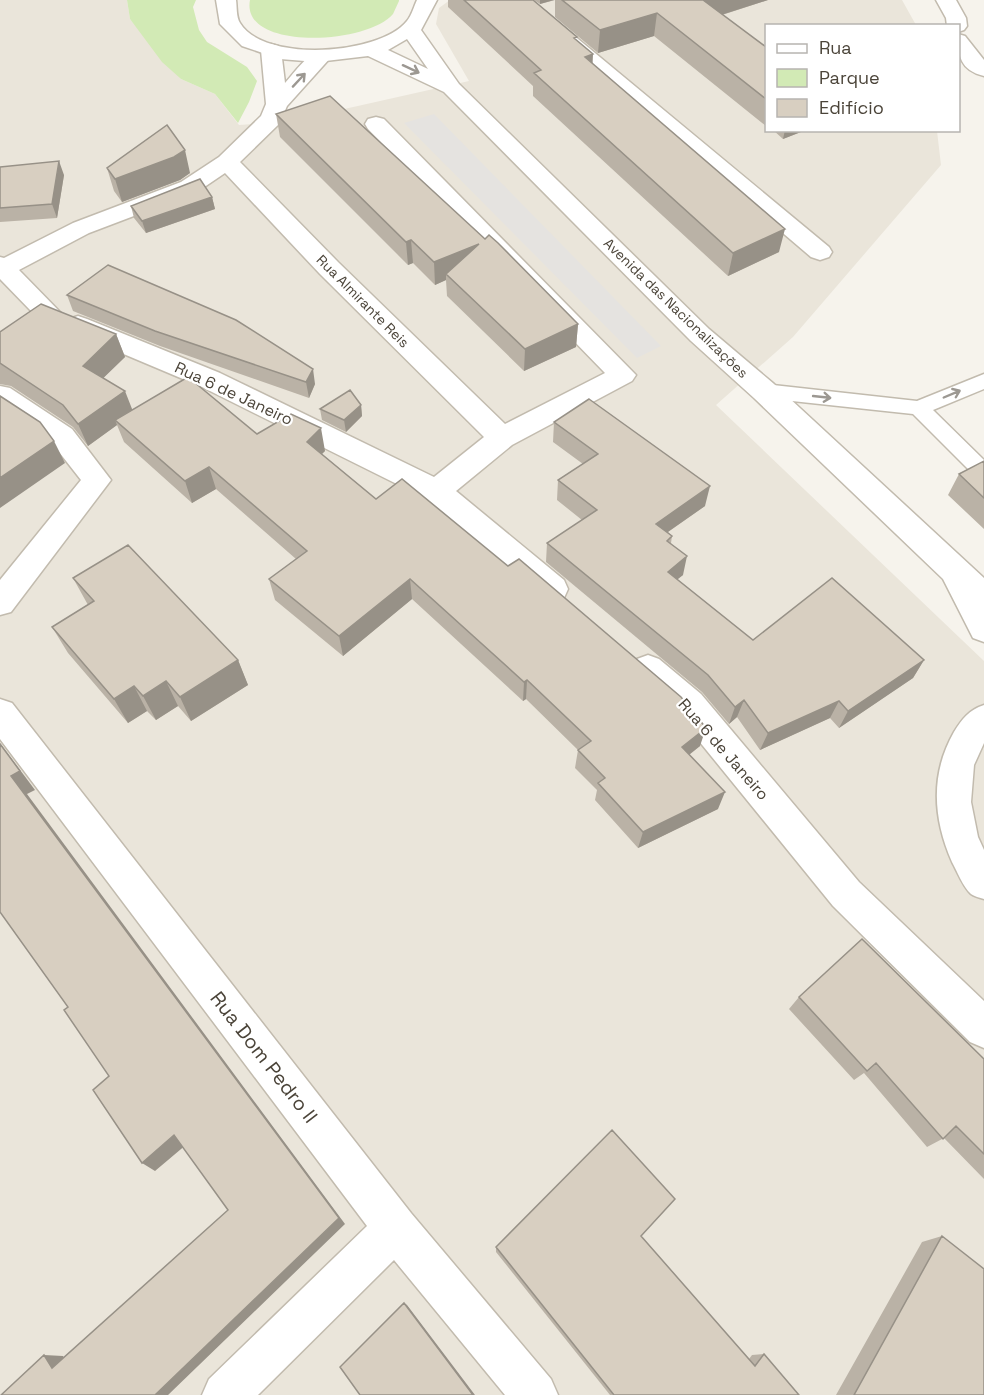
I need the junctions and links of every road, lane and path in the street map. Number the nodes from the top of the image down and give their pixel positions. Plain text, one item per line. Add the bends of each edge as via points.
1 (226, 0) edge
2 (427, 0) edge
3 (519, 0) edge
4 (946, 0) edge
5 (560, 7) dead end
6 (537, 14) junction
7 (960, 16) edge
8 (411, 30) junction
9 (960, 43) edge
10 (370, 49) junction
11 (271, 51) junction
12 (322, 56) junction
13 (984, 70) edge
14 (452, 88) junction
15 (277, 104) junction
16 (376, 124) dead end
17 (227, 162) junction
18 (820, 252) dead end
19 (1, 268) edge
20 (48, 313) junction
21 (0, 346) edge
22 (984, 381) edge
23 (764, 391) junction
24 (0, 395) edge
25 (919, 408) junction
26 (502, 438) junction
27 (984, 473) edge
28 (437, 491) junction
29 (955, 572) junction
30 (984, 596) edge
31 (0, 603) edge
32 (572, 605) edge
33 (984, 629) edge
34 (626, 651) edge
35 (0, 713) edge
36 (984, 719) edge
37 (984, 882) edge
38 (984, 1028) edge
39 (396, 1228) junction
40 (225, 1395) edge
41 (535, 1395) edge

1 - 11 street via 224,12 231,27 246,41
2 - 8 street via 426,13
3 - 6 street
4 - 7 street
5 - 6 street
6 - 18 street
8 - 10 street
8 - 14 street, Avenida das Nacionalizações
9 - 13 street via 971,60
10 - 12 street
10 -> 14 street
11 - 12 street
11 - 15 street
15 -> 12 street
14 - 23 street, Avenida das Nacionalizações via 700,335
15 - 17 street via 271,119
16 - 26 street via 623,375
17 - 19 street via 189,187 81,228
17 - 26 street, Rua Almirante Reis
19 - 20 street
20 - 21 street
20 - 28 street, Rua 6 de Janeiro via 211,380
25 -> 22 lane
23 -> 25 lane
23 - 29 street, Avenida das Nacionalizações
24 - 31 street via 62,436 96,480
25 - 27 lane
26 - 28 street
28 - 32 street, Rua 6 de Janeiro
29 - 30 street, Avenida das Nacionalizações
29 - 33 street, Avenida das Nacionalizações
34 - 38 street, Rua 6 de Janeiro via 689,704 846,894
35 - 39 street, Rua Dom Pedro II
36 - 37 street via 972,730 956,766 953,807 966,853
39 - 40 street
39 - 41 street, Rua Dom Pedro II

